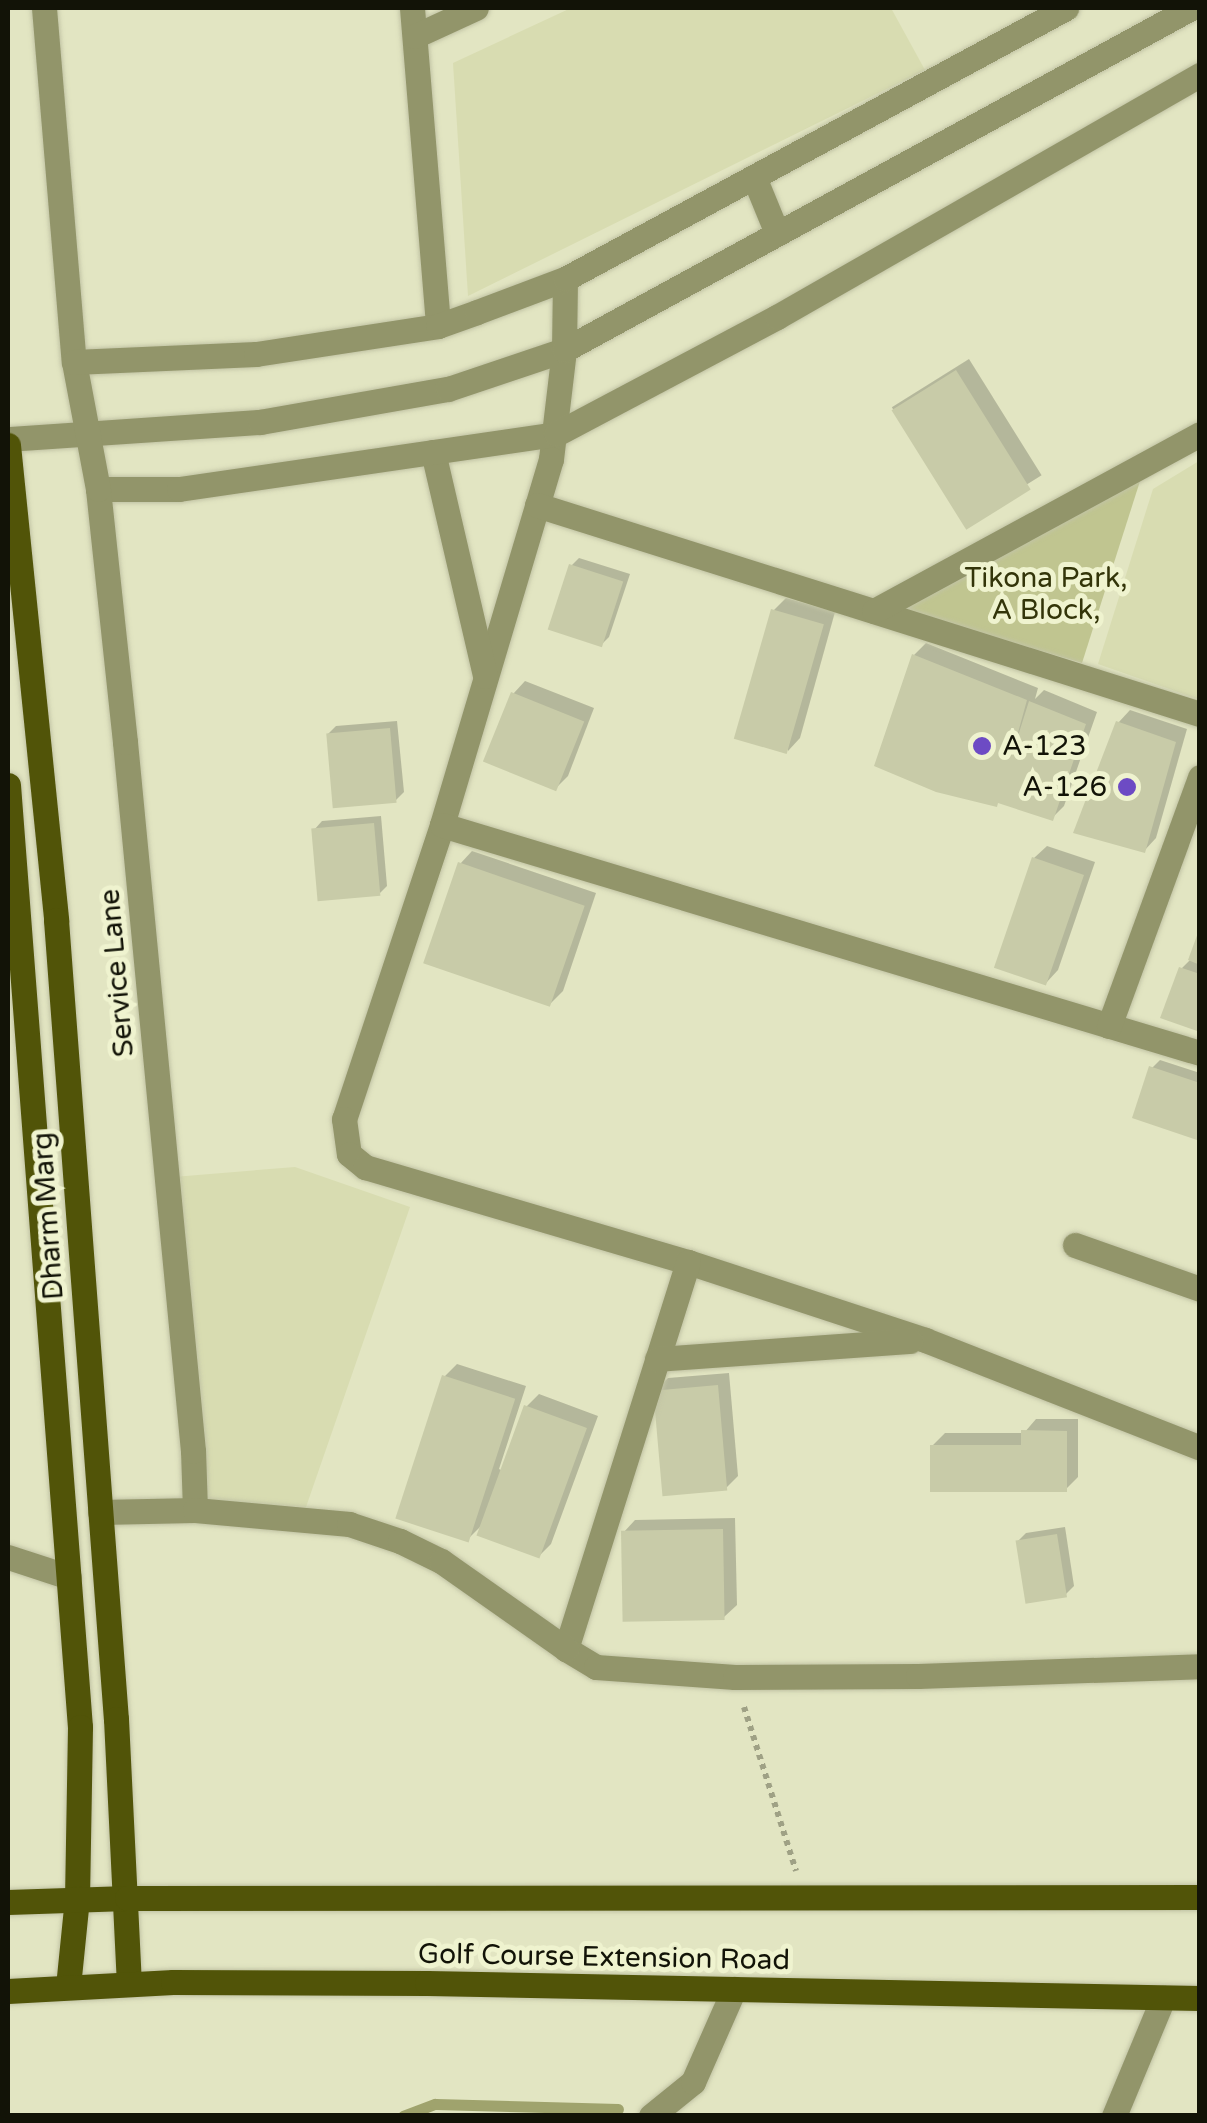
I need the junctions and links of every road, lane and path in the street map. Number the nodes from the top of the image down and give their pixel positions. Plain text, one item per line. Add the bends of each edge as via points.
1 (44, 8) edge
2 (412, 8) edge
3 (476, 8) edge
4 (1066, 8) edge
5 (1191, 8) edge
6 (415, 36) junction
7 (1200, 75) edge
8 (754, 178) junction
9 (777, 233) junction
10 (565, 280) junction
11 (438, 326) junction
12 (564, 350) junction
13 (74, 362) junction
14 (84, 433) junction
15 (556, 434) junction
16 (1200, 434) edge
17 (8, 442) edge
18 (433, 452) junction
19 (98, 489) junction
20 (537, 505) junction
21 (874, 611) junction
22 (485, 680) junction
23 (1200, 714) edge
24 (1200, 777) edge
25 (8, 785) edge
26 (442, 825) junction
27 (1109, 1026) junction
28 (1200, 1053) edge
29 (1075, 1244) dead end
30 (688, 1262) junction
31 (1200, 1289) edge
32 (925, 1340) junction
33 (657, 1358) junction
34 (1200, 1448) edge
35 (195, 1510) junction
36 (100, 1512) junction
37 (8, 1555) edge
38 (69, 1577) junction
39 (566, 1648) junction
40 (1200, 1666) edge
41 (734, 1677) junction
42 (1200, 1897) edge
43 (76, 1898) junction
44 (127, 1898) junction
45 (805, 1898) junction
46 (8, 1902) edge
47 (128, 1984) junction
48 (68, 1987) junction
49 (734, 1989) junction
50 (8, 1991) edge
51 (1162, 1998) junction
52 (1200, 1998) edge
53 (651, 2116) edge
54 (1114, 2116) edge

1 - 13 street, Service Lane
2 - 6 street
3 - 6 street
4 - 8 street
5 - 9 street
6 - 11 street
7 - 15 street via 777,317
8 - 9 street
8 - 10 street
9 - 12 street
10 - 11 street
10 - 12 street
11 - 13 street via 256,354
12 - 14 street via 448,388 279,419
12 - 15 street
13 - 14 street, Service Lane
14 - 17 street
14 - 19 street, Service Lane
15 - 18 street
15 - 20 street
16 - 21 street
17 - 36 main road, Dharm Marg via 56,920
18 - 19 street via 179,489
18 - 22 street
19 - 35 street, Service Lane
20 - 21 street
20 - 22 street
21 - 23 street
22 - 26 street
24 - 27 street
25 - 38 main road, Dharm Marg
26 - 27 street
26 - 30 street via 344,1119 349,1154 365,1167
27 - 28 street
29 - 31 street
30 - 32 street
30 - 33 street
32 - 33 street
32 - 34 street
33 - 39 street
35 - 36 street
35 - 39 street via 350,1524 400,1540
36 - 44 main road, Dharm Marg
37 - 38 street
38 - 43 main road, Dharm Marg via 80,1726
39 - 41 street via 596,1667
40 - 41 street
41 - 45 path
42 - 45 main road, Golf Course Extension Road
43 - 44 main road, Golf Course Extension Road
43 - 46 main road, Golf Course Extension Road
43 - 48 main road, Dharm Marg
44 - 45 main road, Golf Course Extension Road
44 - 47 main road, Dharm Marg
47 - 48 main road, Golf Course Extension Road
47 - 49 main road, Golf Course Extension Road
48 - 50 main road, Golf Course Extension Road
49 - 51 main road, Golf Course Extension Road
49 - 53 street via 693,2082
51 - 52 main road, Golf Course Extension Road
51 - 54 street

